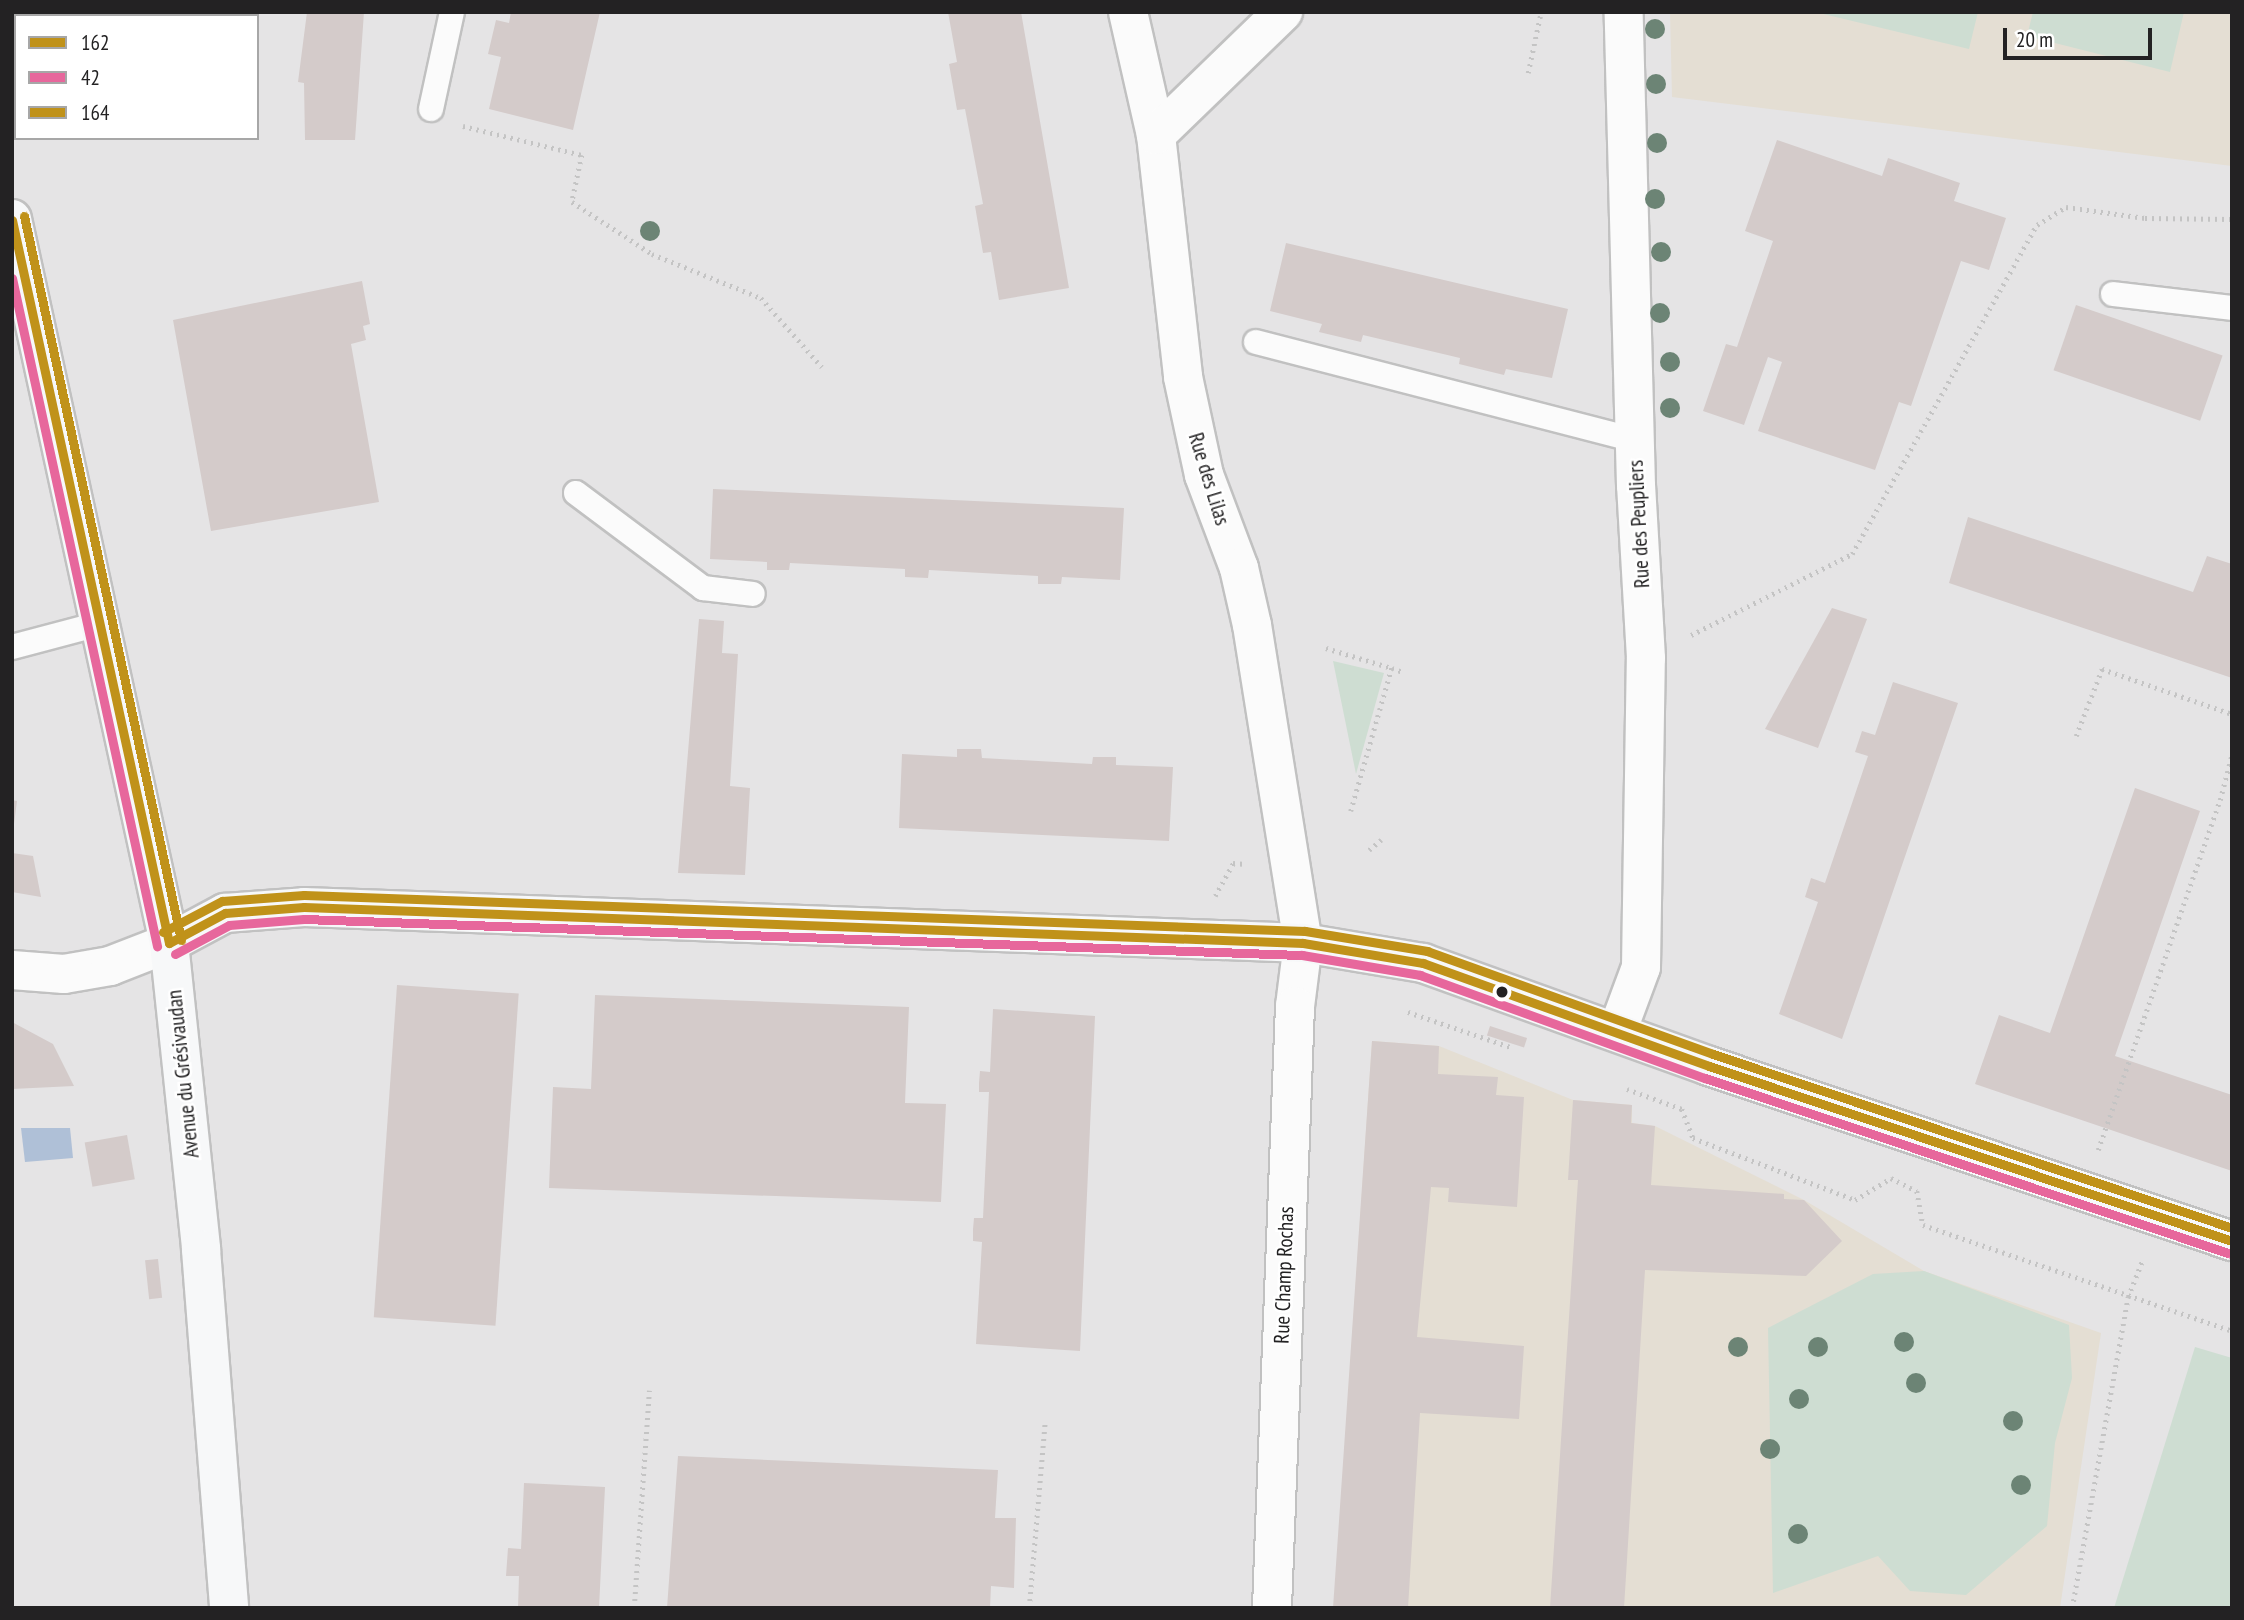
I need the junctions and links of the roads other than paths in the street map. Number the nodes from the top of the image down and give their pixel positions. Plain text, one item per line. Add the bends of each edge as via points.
1 (452, 12) edge
2 (1128, 12) edge
3 (1283, 12) edge
4 (1624, 12) edge
5 (431, 109) road end
6 (1156, 135) junction
7 (12, 219) edge
8 (2113, 294) dead end
9 (2232, 308) edge
10 (1256, 342) dead end
11 (1636, 440) junction
12 (576, 493) dead end
13 (753, 594) dead end
14 (99, 624) junction
15 (12, 647) edge
16 (169, 943) junction
17 (1303, 943) junction
18 (12, 970) edge
19 (1617, 1032) junction
20 (2232, 1241) edge
21 (229, 1608) edge
22 (1272, 1608) edge

1 - 5 lane
2 - 6 street, Rue des Lilas
3 - 6 street
4 - 11 street, Rue des Peupliers
6 - 17 street, Rue des Lilas via 1183,377 1204,475 1238,568 1252,625
7 - 14 street, Avenue du Grésivaudan
8 - 9 lane
10 - 11 lane
11 - 19 street, Rue des Peupliers via 1646,658 1641,967
12 - 13 lane via 703,588
14 - 15 lane
14 - 16 street, Avenue du Grésivaudan
16 - 17 street via 226,913 304,906
16 - 18 street via 110,966 64,974
16 - 21 street, Avenue du Grésivaudan via 201,1250
17 - 19 street via 1423,963
17 - 22 street, Rue Champ Rochas via 1295,1006
19 - 20 street

